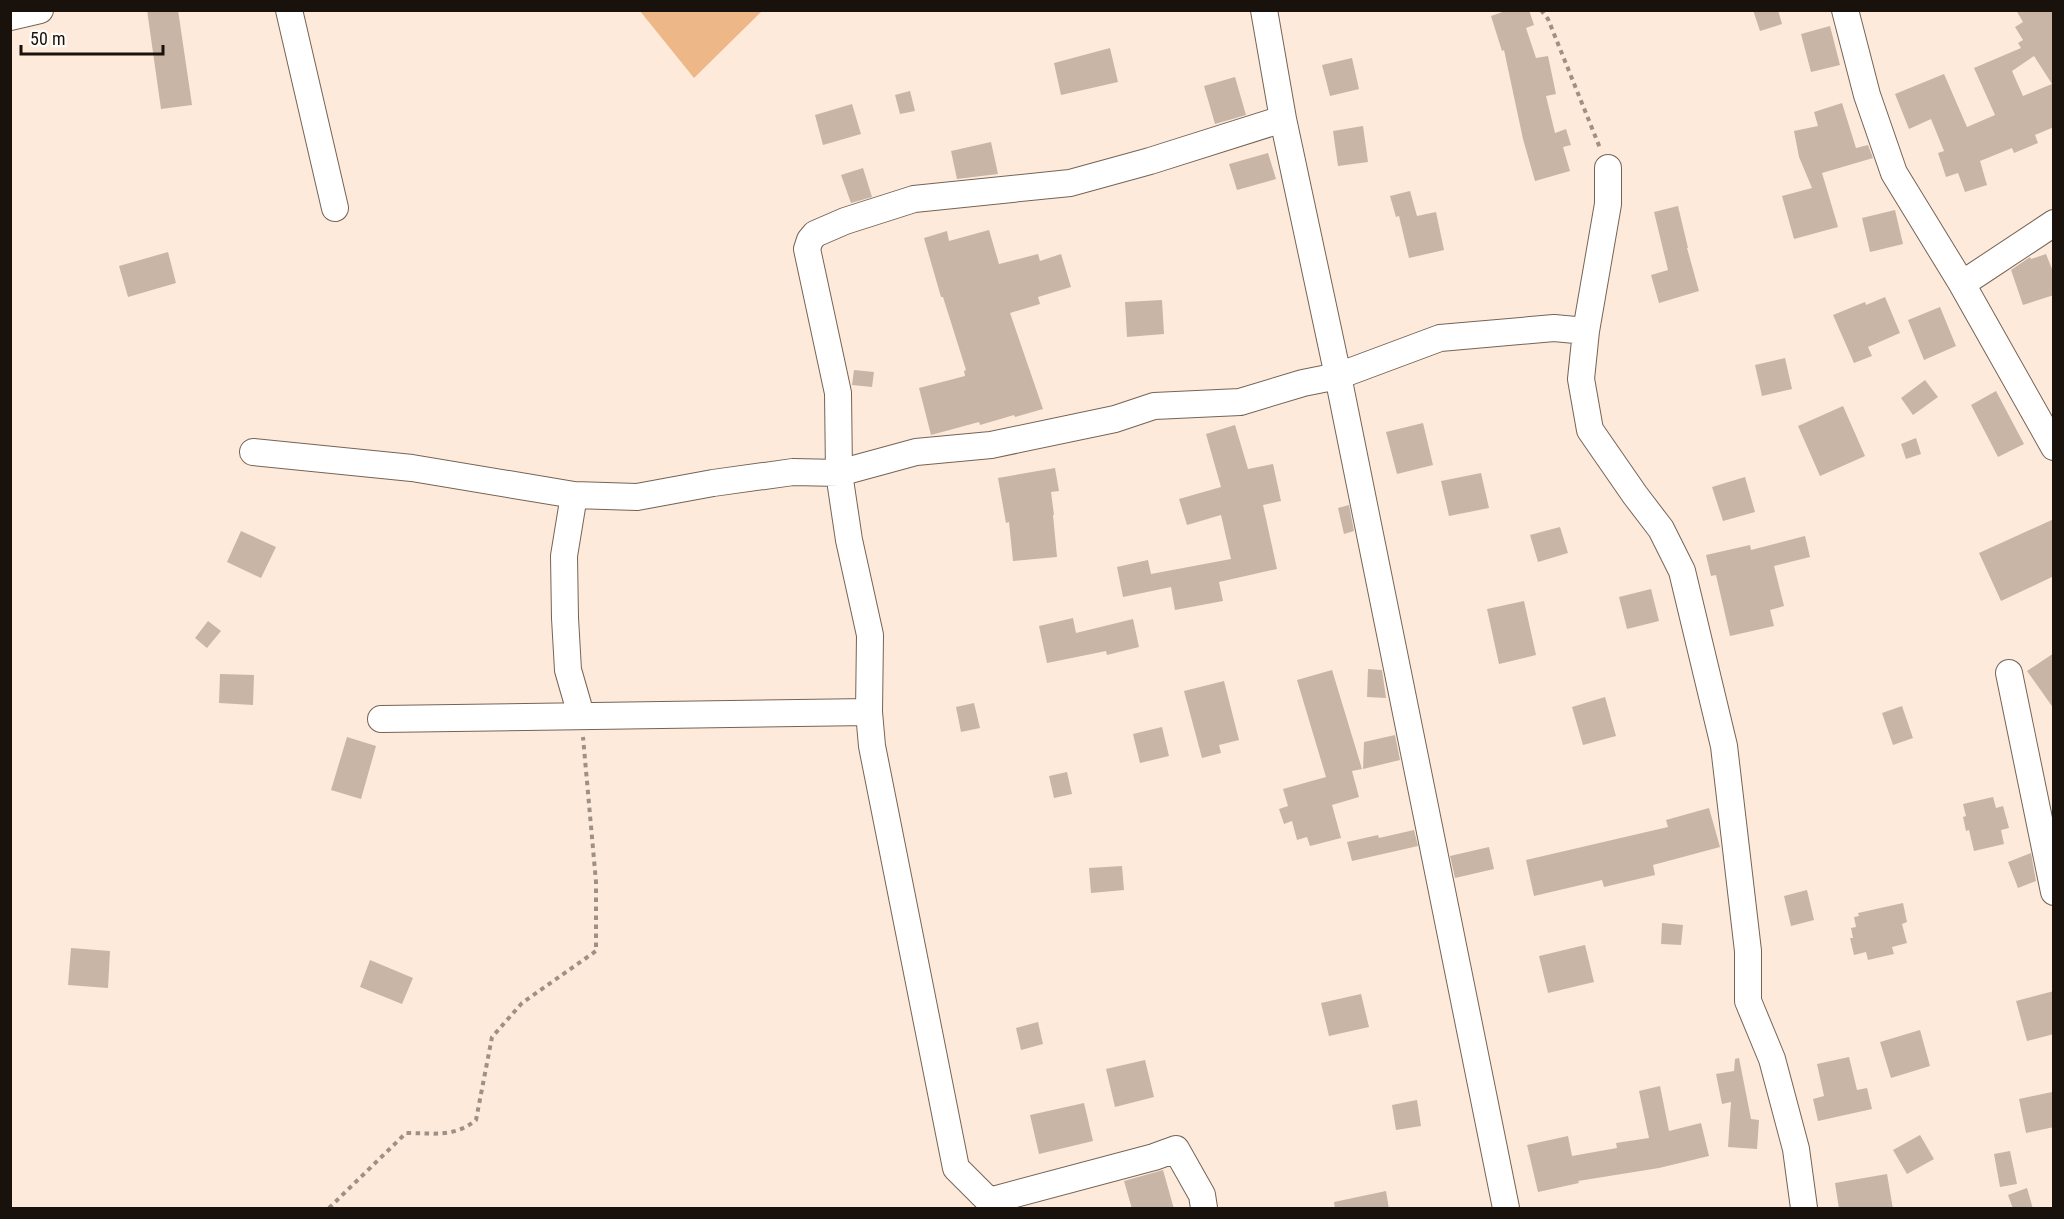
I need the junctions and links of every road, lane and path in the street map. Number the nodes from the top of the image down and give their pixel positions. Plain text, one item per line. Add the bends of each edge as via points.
1 (40, 10) edge
2 (289, 10) edge
3 (1264, 10) edge
4 (1541, 10) edge
5 (1845, 10) edge
6 (10, 17) edge
7 (1283, 119) junction
8 (1608, 168) joint
9 (335, 208) dead end
10 (2054, 223) edge
11 (1962, 284) junction
12 (1586, 331) junction
13 (1338, 376) junction
14 (2054, 447) edge
15 (253, 452) dead end
16 (838, 473) junction
17 (574, 495) junction
18 (2009, 673) dead end
19 (869, 712) junction
20 (581, 715) junction
21 (381, 718) dead end
22 (2054, 892) edge
23 (329, 1209) edge
24 (1204, 1209) edge
25 (1506, 1209) edge
26 (1804, 1209) edge

1 - 6 street
2 - 9 street
3 - 7 street
4 - 8 path
5 - 11 street via 1894,173
7 - 13 street
7 - 16 street via 1070,183 914,199 815,234 807,249 838,393
8 - 12 street via 1608,204
10 - 11 street
11 - 14 street
12 - 13 street via 1554,328 1440,338
12 - 26 street via 1581,380 1590,430 1661,529 1682,571 1724,746 1748,951 1748,1001 1778,1081 1796,1149
13 - 16 street via 1303,382 1240,402 1154,406 1115,419 991,445 916,452
13 - 25 street
15 - 17 street via 412,468
16 - 17 street via 793,472 638,497
16 - 19 street via 870,635
17 - 20 street via 564,556 565,618 568,670
18 - 22 street
19 - 20 street
19 - 24 street via 872,746 956,1168 989,1201 1176,1149 1202,1195
20 - 21 street
20 - 23 path via 596,882 596,951 522,1003 492,1037 476,1120 457,1133 406,1133

